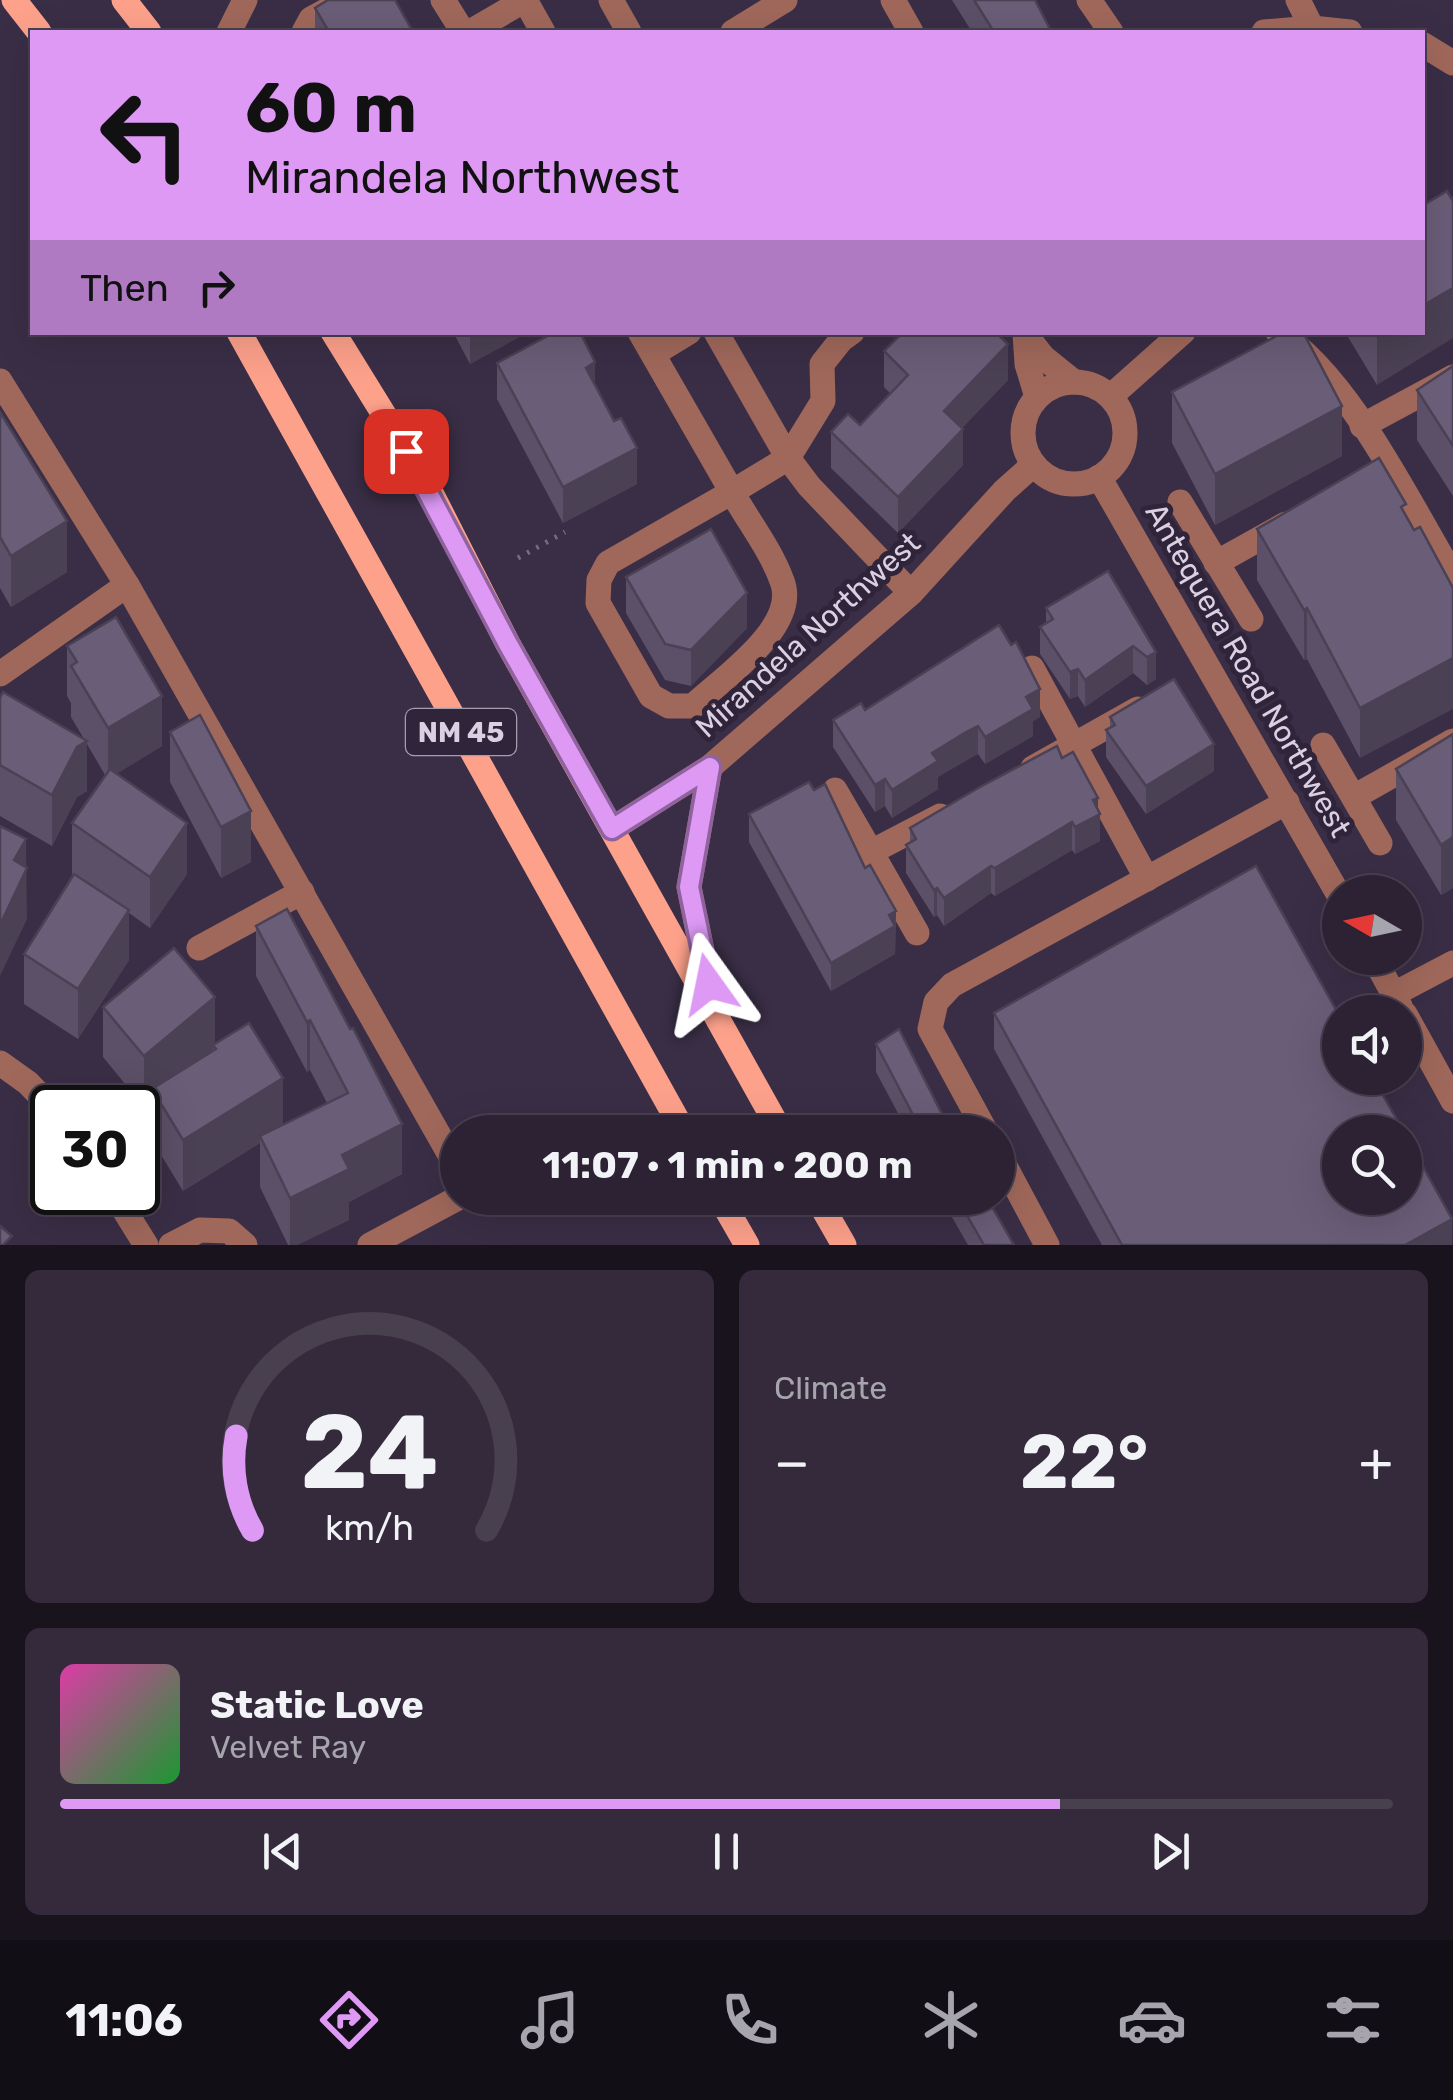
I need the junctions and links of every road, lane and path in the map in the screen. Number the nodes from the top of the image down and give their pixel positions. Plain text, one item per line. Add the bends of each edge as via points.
1 (124, 0) edge
2 (245, 0) edge
3 (346, 0) edge
4 (443, 0) edge
5 (610, 0) edge
6 (784, 0) edge
7 (893, 0) edge
8 (1089, 0) edge
9 (1298, 0) edge
10 (10, 5) edge
11 (36, 30) edge
12 (147, 30) edge
13 (230, 30) edge
14 (305, 30) edge
15 (465, 30) edge
16 (470, 30) edge
17 (543, 30) edge
18 (628, 30) edge
19 (736, 30) edge
20 (905, 30) edge
21 (1110, 30) edge
22 (1312, 30) edge
23 (1425, 46) edge
24 (1453, 63) edge
25 (241, 335) edge
26 (336, 335) edge
27 (678, 335) edge
28 (718, 335) edge
29 (848, 335) edge
30 (1025, 335) edge
31 (1026, 335) edge
32 (1180, 335) edge
33 (1282, 335) edge
34 (647, 343) edge
35 (1453, 377) edge
36 (0, 381) edge
37 (1074, 382) junction
38 (1111, 396) junction
39 (1036, 397) junction
40 (1362, 426) junction
41 (788, 458) junction
42 (1033, 465) junction
43 (1099, 476) junction
44 (732, 492) junction
45 (1180, 502) dead end
46 (1302, 514) edge
47 (565, 532) dead end
48 (518, 558) dead end
49 (1216, 564) junction
50 (1453, 576) edge
51 (126, 585) junction
52 (912, 592) junction
53 (1251, 619) dead end
54 (1032, 668) edge
55 (0, 674) edge
56 (1158, 697) edge
57 (1453, 741) edge
58 (1323, 744) dead end
59 (1075, 746) junction
60 (710, 767) junction
61 (1007, 781) edge
62 (835, 790) dead end
63 (1354, 797) junction
64 (1288, 802) junction
65 (956, 808) edge
66 (612, 829) junction
67 (1380, 842) dead end
68 (871, 852) junction
69 (1328, 875) edge
70 (1147, 879) junction
71 (302, 892) junction
72 (916, 933) dead end
73 (199, 948) dead end
74 (1453, 963) edge
75 (1415, 995) edge
76 (715, 1016) junction
77 (1422, 1045) edge
78 (0, 1063) edge
79 (30, 1085) edge
80 (1453, 1102) edge
81 (675, 1115) edge
82 (770, 1115) edge
83 (977, 1115) edge
84 (440, 1137) edge
85 (1015, 1184) edge
86 (440, 1208) edge
87 (127, 1215) edge
88 (730, 1215) edge
89 (827, 1215) edge
90 (146, 1245) edge
91 (171, 1245) edge
92 (245, 1245) edge
93 (370, 1245) edge
94 (747, 1245) edge
95 (844, 1245) edge
96 (1048, 1245) edge

1 - 12 main road
2 - 13 street
3 - 14 street
4 - 15 street
5 - 18 street
6 - 19 street
7 - 20 street
8 - 21 street
9 - 22 street
10 - 11 main road
16 - 17 street via 525,0
23 - 24 street
25 - 81 main road, NM 45
26 - 66 main road, NM 45 via 425,481
27 - 34 street
28 - 41 street
29 - 41 street via 822,364 823,401
30 - 39 street
31 - 37 street
32 - 38 street
33 - 40 street via 1324,369
34 - 44 street
35 - 40 street
36 - 51 street
37 - 38 street
37 - 39 street
38 - 43 street via 1125,424 1125,443 1118,460
39 - 42 street via 1022,431
40 - 50 street via 1378,471
41 - 44 street
41 - 52 street
42 - 43 street via 1064,484
42 - 52 street, Mirandela Northwest
43 - 64 street, Antequera Road Northwest
44 - 44 street via 608,563 598,580 598,603 652,696 669,706 693,706 772,632 785,609 784,583
45 - 49 street
46 - 49 street
47 - 48 path
49 - 53 street
51 - 55 street
51 - 71 street
52 - 60 street, Mirandela Northwest
54 - 59 street
56 - 59 street
57 - 63 street
58 - 63 street
59 - 61 street
59 - 70 street
60 - 66 street, Mirandela Northwest
60 - 76 street, Mirandela Northwest via 689,887
62 - 68 street
63 - 67 street
64 - 69 street, Antequera Road Northwest
64 - 70 street
65 - 68 street
66 - 76 main road, NM 45
68 - 72 street
70 - 83 street via 952,985 936,1002 930,1029
71 - 73 street
71 - 84 street
74 - 75 street
76 - 82 main road, NM 45
77 - 80 street
78 - 79 street
85 - 96 street
86 - 93 street
87 - 90 street
88 - 94 main road
89 - 95 main road
91 - 92 street via 200,1230 229,1231

